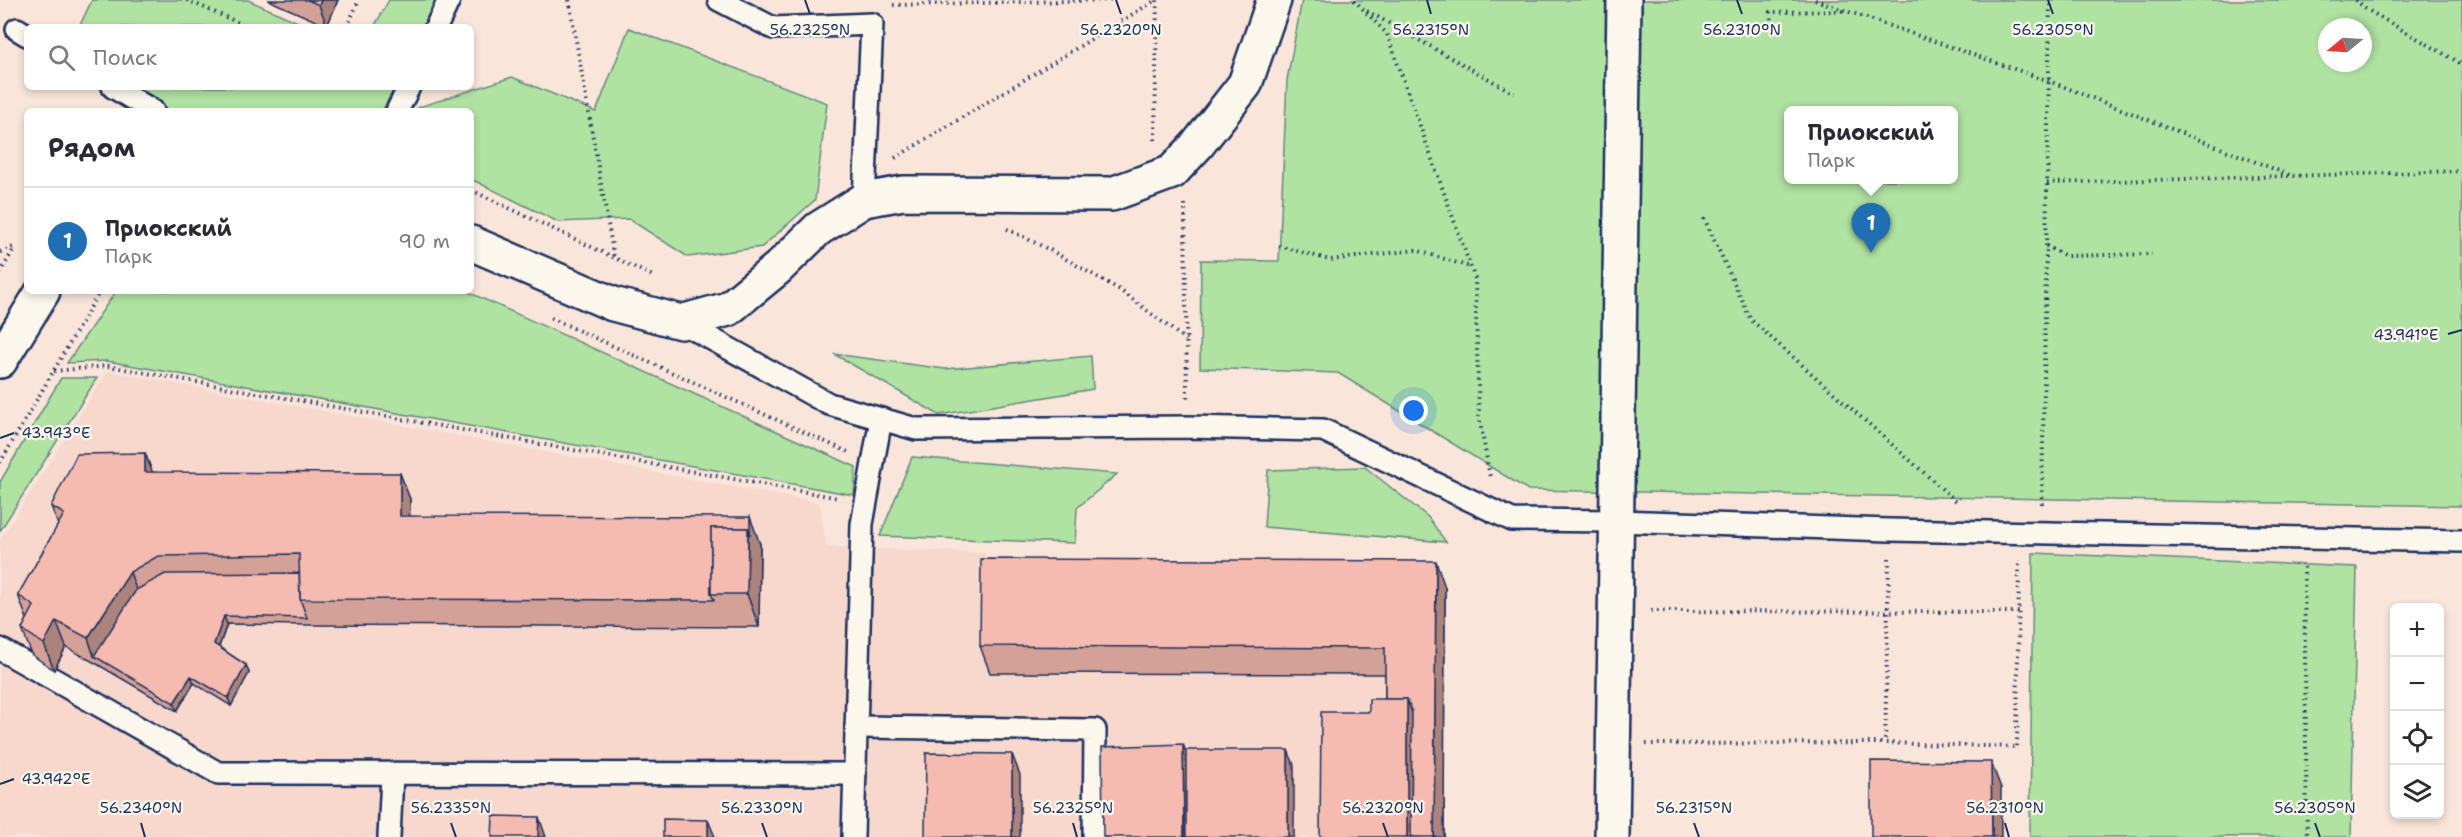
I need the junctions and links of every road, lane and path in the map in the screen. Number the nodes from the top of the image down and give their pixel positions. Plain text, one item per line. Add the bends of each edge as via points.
1 (187, 0) edge
2 (359, 0) edge
3 (449, 0) edge
4 (569, 0) edge
5 (719, 0) edge
6 (1067, 0) edge
7 (1111, 0) edge
8 (1156, 0) edge
9 (1274, 0) edge
10 (1354, 0) edge
11 (1624, 0) edge
12 (1815, 0) edge
13 (2050, 0) edge
14 (2356, 0) edge
15 (1362, 8) junction
16 (1848, 11) junction
17 (1771, 19) dead end
18 (241, 24) edge
19 (348, 24) edge
20 (437, 24) edge
21 (872, 24) junction
22 (2462, 64) edge
23 (2049, 81) junction
24 (118, 90) edge
25 (408, 90) edge
26 (1514, 93) dead end
27 (148, 108) edge
28 (399, 108) edge
29 (2462, 171) edge
30 (1172, 172) junction
31 (2292, 176) junction
32 (2047, 183) junction
33 (865, 188) junction
34 (474, 191) edge
35 (989, 192) junction
36 (1704, 218) dead end
37 (474, 244) edge
38 (1279, 246) dead end
39 (2046, 246) junction
40 (0, 252) edge
41 (2152, 254) dead end
42 (614, 259) junction
43 (1470, 267) junction
44 (0, 273) edge
45 (666, 282) dead end
46 (41, 294) edge
47 (98, 294) edge
48 (547, 316) dead end
49 (681, 322) junction
50 (1187, 340) junction
51 (0, 361) edge
52 (54, 371) junction
53 (880, 419) junction
54 (1188, 427) junction
55 (0, 463) edge
56 (873, 464) junction
57 (866, 503) junction
58 (1497, 513) junction
59 (1617, 521) junction
60 (1888, 530) junction
61 (2042, 531) junction
62 (1990, 532) junction
63 (2019, 532) junction
64 (2304, 536) junction
65 (2462, 541) edge
66 (1616, 610) junction
67 (1889, 612) junction
68 (2019, 612) junction
69 (0, 649) edge
70 (856, 727) junction
71 (1886, 743) junction
72 (1614, 744) junction
73 (855, 774) junction
74 (392, 775) junction
75 (389, 837) edge
76 (853, 837) edge
77 (1095, 837) edge
78 (1612, 837) edge
79 (2307, 837) edge

1 - 18 path
2 - 19 path
3 - 20 lane
4 - 42 path
5 - 21 lane via 773,28
6 - 7 path
6 - 21 path via 893,4
8 - 30 path via 1155,140
8 - 33 path
9 - 30 street via 1245,84
10 - 15 path
11 - 59 street
12 - 16 path
13 - 23 path
14 - 22 path
15 - 26 path
15 - 43 path via 1387,34
16 - 17 path via 1770,12
16 - 23 path
21 - 33 lane
23 - 31 path
23 - 32 path
24 - 27 lane
25 - 28 lane
29 - 31 path
30 - 35 street via 1112,194
30 - 50 path via 1186,208
31 - 32 path
32 - 39 path
33 - 35 street via 903,193
33 - 49 street via 728,309
34 - 42 path
35 - 50 path via 990,221 1120,291
36 - 62 path via 1751,320
37 - 49 street via 613,304
38 - 43 path via 1330,260 1416,250
39 - 41 path via 2066,256
39 - 61 path
40 - 44 path via 15,247
42 - 45 path
43 - 58 path via 1475,279 1479,416
46 - 51 street
47 - 52 path
48 - 56 path
49 - 53 lane via 829,404
50 - 54 path
52 - 55 path
52 - 57 path via 108,366
53 - 54 lane via 916,429
53 - 56 lane
54 - 58 lane via 1323,430
56 - 57 lane
57 - 70 lane via 862,524
58 - 59 lane via 1512,520
59 - 60 lane
59 - 66 street
60 - 62 lane
60 - 67 path
61 - 63 lane
61 - 64 lane
62 - 63 lane
63 - 68 path
64 - 65 lane
64 - 79 path
66 - 67 path
66 - 72 street
67 - 68 path
67 - 71 path
68 - 71 path via 2017,747
69 - 74 lane via 218,773
70 - 73 lane
70 - 77 lane via 1095,730
71 - 72 path
72 - 78 street
73 - 74 lane
73 - 76 lane
74 - 75 lane

